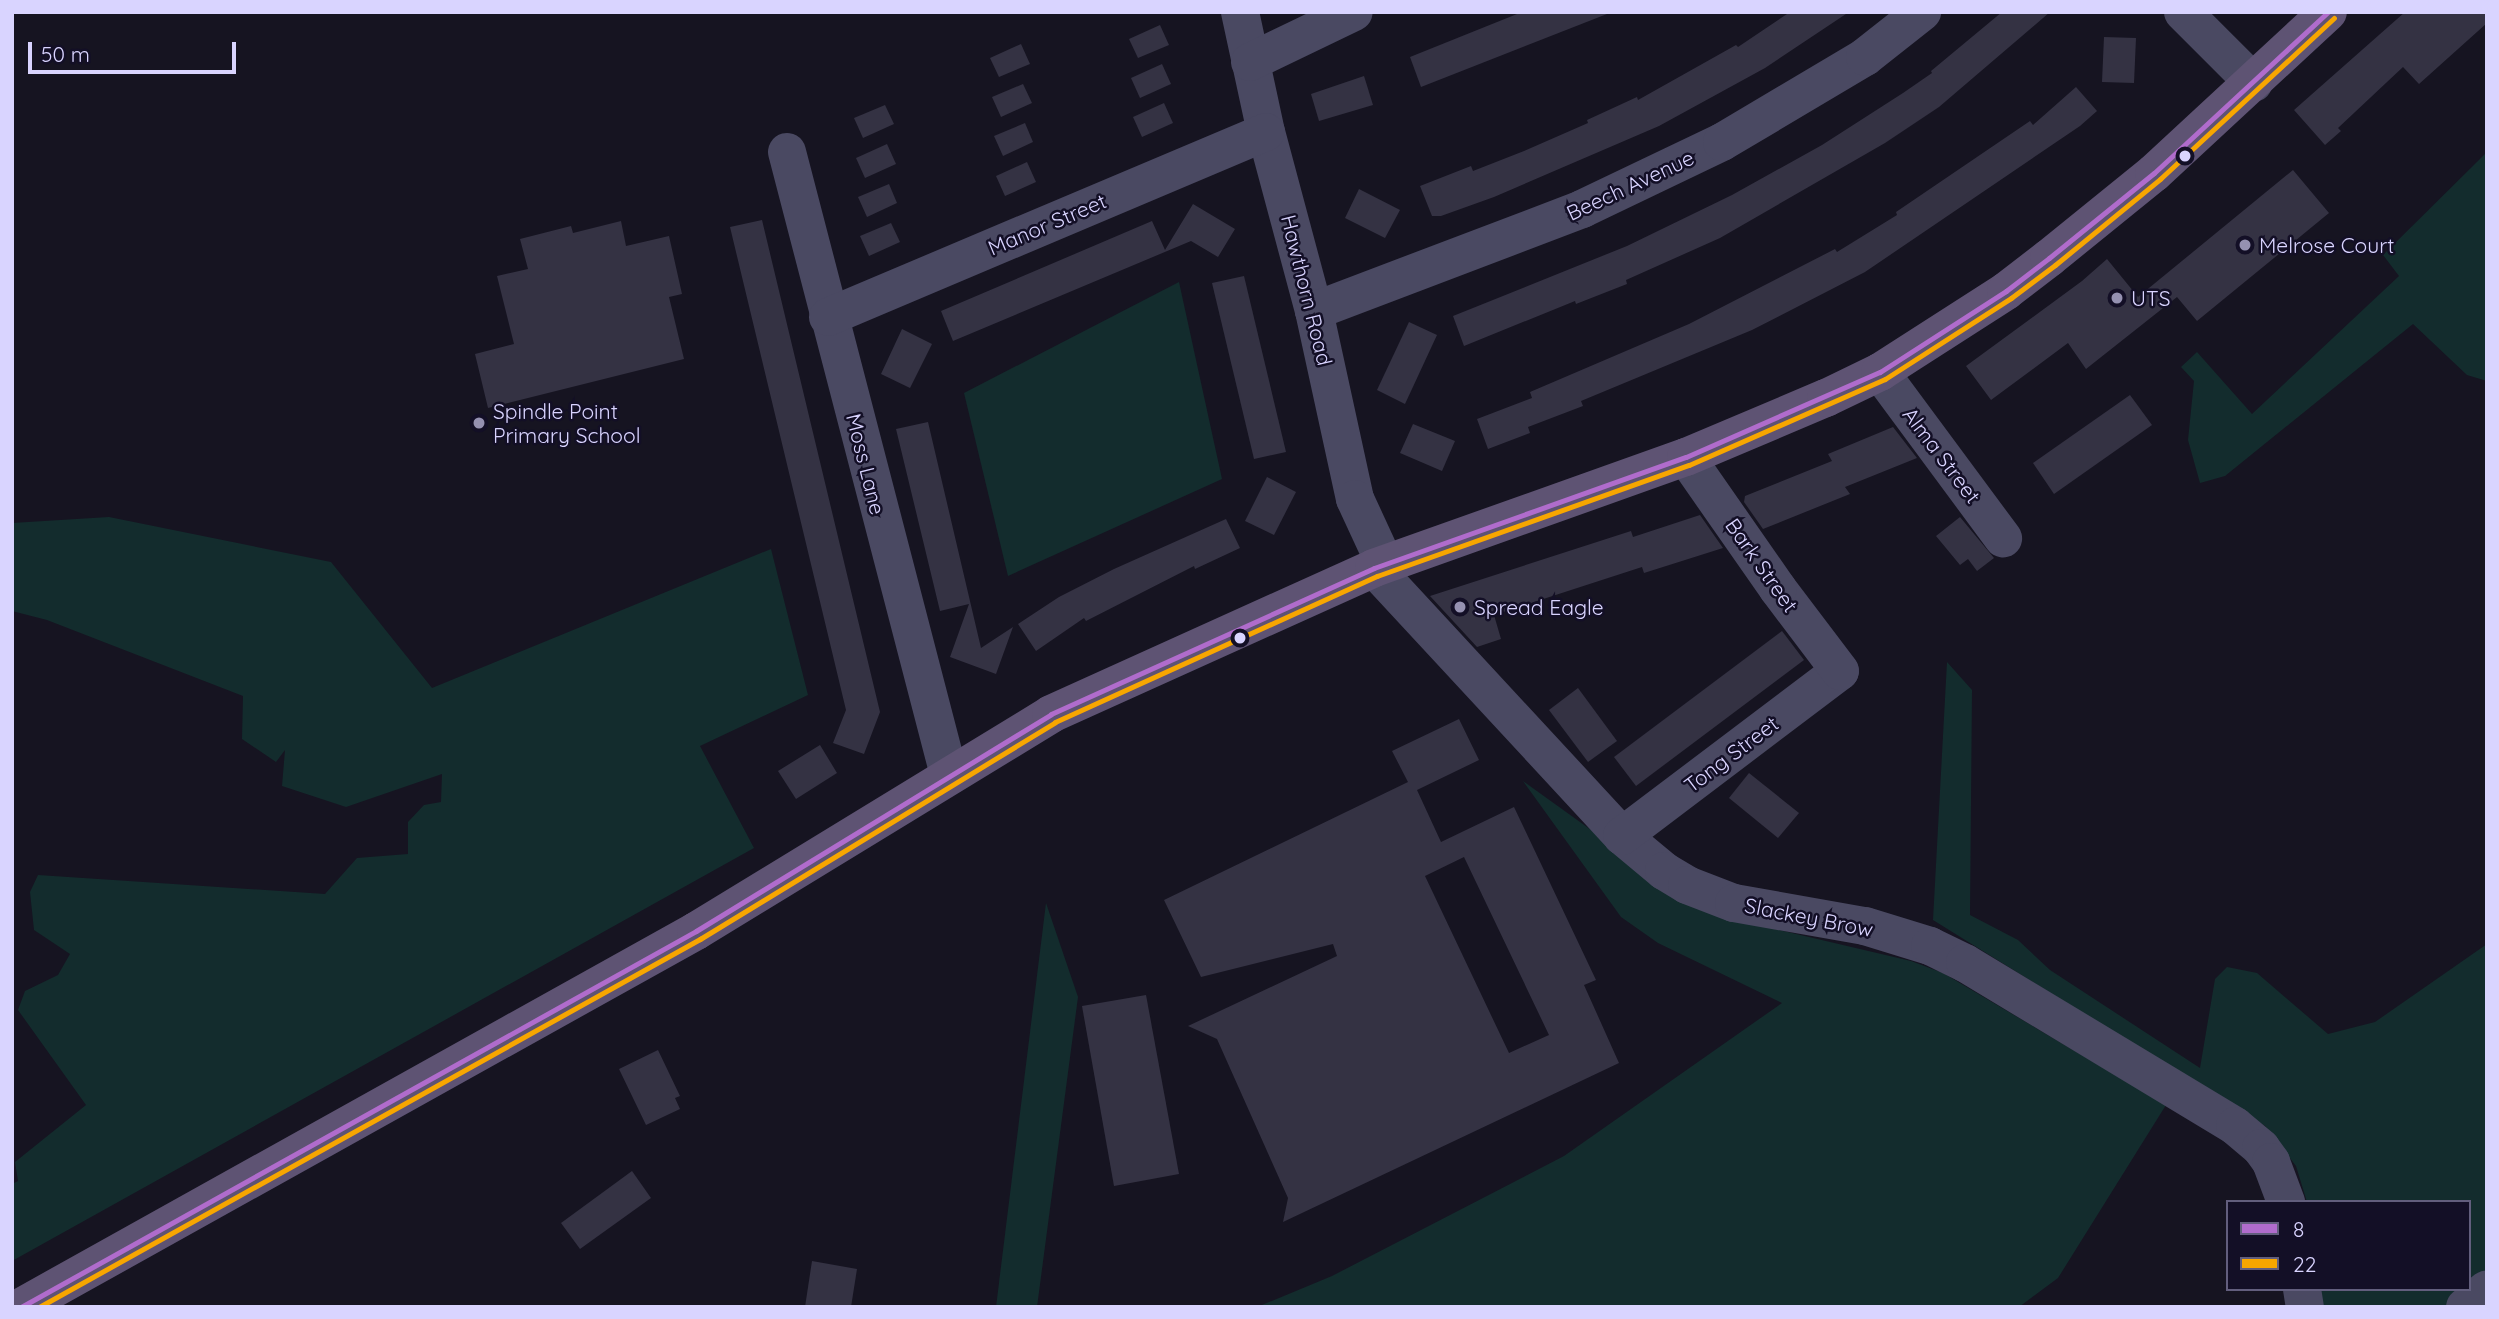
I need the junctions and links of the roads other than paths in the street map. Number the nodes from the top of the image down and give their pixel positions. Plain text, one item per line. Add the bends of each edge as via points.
1 (1240, 12) edge
2 (1354, 12) edge
3 (1922, 12) edge
4 (2183, 12) edge
5 (2328, 12) edge
6 (1250, 62) junction
7 (2254, 83) junction
8 (1266, 132) junction
9 (787, 152) dead end
10 (1314, 311) junction
11 (828, 317) junction
12 (1880, 372) junction
13 (1686, 457) junction
14 (2003, 538) dead end
15 (1379, 566) junction
16 (1840, 671) joint
17 (948, 775) junction
18 (1622, 836) junction
19 (2285, 1200) edge
20 (2487, 1289) edge
21 (21, 1307) edge
22 (2465, 1307) edge

1 - 6 street, Hawthorn Road
2 - 6 street
3 - 10 street, Beech Avenue via 1865,57 1722,142 1582,209
4 - 7 street
5 - 7 main road
6 - 8 street, Hawthorn Road
7 - 12 main road via 2154,173 2049,258
8 - 10 street, Hawthorn Road
8 - 11 street, Manor Street
9 - 11 street, Moss Lane
10 - 15 street, Hawthorn Road via 1355,499
11 - 17 street, Moss Lane
12 - 13 main road
12 - 14 street, Alma Street
13 - 15 main road
13 - 16 street, Bark Street
15 - 17 main road via 1051,714
15 - 18 street, Slackey Brow
16 - 18 street, Tong Street
17 - 21 main road via 696,931
18 - 19 street, Slackey Brow via 1664,871 1713,896 1865,926 1930,946 1965,963 2235,1126 2271,1162
20 - 22 street

